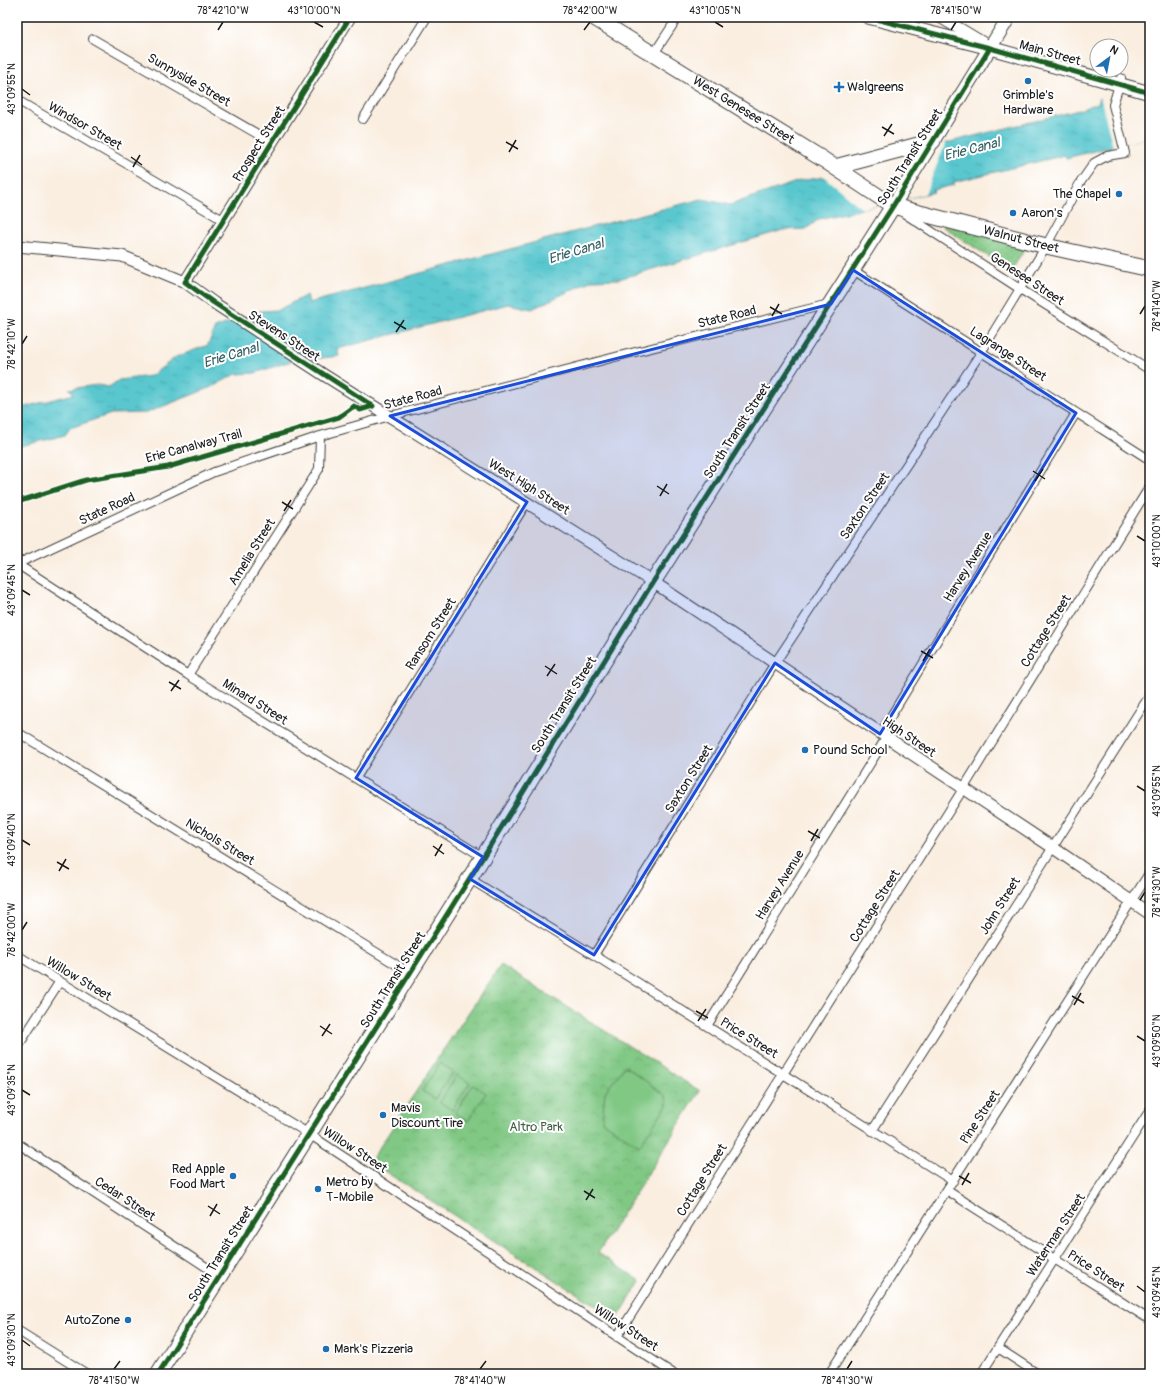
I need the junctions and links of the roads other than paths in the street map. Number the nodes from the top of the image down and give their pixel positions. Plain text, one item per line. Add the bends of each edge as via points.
1 (427, 17) edge
2 (593, 17) edge
3 (678, 17) edge
4 (868, 17) edge
5 (940, 17) edge
6 (1009, 17) edge
7 (346, 18) edge
8 (93, 39) dead end
9 (990, 48) junction
10 (653, 55) junction
11 (1121, 85) junction
12 (1148, 87) edge
13 (17, 100) edge
14 (363, 118) dead end
15 (936, 136) junction
16 (273, 143) junction
17 (829, 164) junction
18 (893, 203) junction
19 (223, 220) junction
20 (17, 246) edge
21 (1046, 246) junction
22 (1150, 269) edge
23 (853, 270) junction
24 (185, 282) junction
25 (1020, 289) junction
26 (831, 304) junction
27 (982, 351) junction
28 (1150, 370) edge
29 (1076, 413) junction
30 (390, 416) junction
31 (320, 436) junction
32 (1150, 460) edge
33 (1150, 486) edge
34 (527, 502) junction
35 (17, 564) edge
36 (654, 582) junction
37 (775, 663) junction
38 (188, 675) junction
39 (1150, 696) edge
40 (17, 732) edge
41 (883, 736) junction
42 (356, 778) junction
43 (963, 789) junction
44 (1052, 847) junction
45 (483, 857) junction
46 (1150, 872) edge
47 (470, 879) junction
48 (1131, 902) junction
49 (1150, 914) edge
50 (594, 954) junction
51 (17, 955) edge
52 (410, 973) junction
53 (60, 981) junction
54 (707, 1026) junction
55 (17, 1048) edge
56 (783, 1074) junction
57 (1150, 1110) edge
58 (872, 1131) junction
59 (309, 1134) junction
60 (17, 1143) edge
61 (953, 1181) junction
62 (948, 1190) junction
63 (1055, 1259) junction
64 (220, 1276) junction
65 (1150, 1320) edge
66 (17, 1330) edge
67 (617, 1337) junction
68 (998, 1348) junction
69 (87, 1374) edge
70 (158, 1374) edge
71 (674, 1374) edge
72 (829, 1374) edge
73 (981, 1374) edge
74 (1038, 1374) edge

1 - 14 street
2 - 10 highway, West Genesee Street
3 - 10 street
4 - 9 main road, Main Street
5 - 9 street
6 - 9 main road, South Transit Street
7 - 16 street, Prospect Street
8 - 16 street, Sunnyside Street
9 - 11 main road, Main Street
9 - 15 main road, South Transit Street
10 - 17 highway, West Genesee Street
11 - 12 main road, Main Street
11 - 21 street, Saxton Street via 1113,104 1125,153 1106,156 1094,163 1080,183
13 - 19 street, Windsor Street
15 - 17 highway
15 - 18 main road, South Transit Street
16 - 19 street, Prospect Street
17 - 18 highway, West Genesee Street
18 - 21 highway, Walnut Street
18 - 23 highway, South Transit Street
18 - 25 street, Genesee Street
19 - 24 street, Prospect Street
20 - 24 street, Stevens Street via 122,256
21 - 22 highway, Walnut Street
21 - 25 street, Saxton Street
23 - 26 highway, South Transit Street
23 - 27 street, Lagrange Street
24 - 30 street, Stevens Street
25 - 27 street, Saxton Street
25 - 28 street, Genesee Street
26 - 30 street, State Road
26 - 36 highway, South Transit Street
27 - 29 street, Lagrange Street
27 - 37 street, Saxton Street
29 - 32 street, Lagrange Street
29 - 41 street, Harvey Avenue
30 - 31 street, State Road
30 - 34 street, West High Street
31 - 35 street, State Road via 214,472
31 - 38 street, Amelia Street via 319,469
33 - 43 street, Cottage Street
34 - 36 street, West High Street
34 - 42 street, Ransom Street
35 - 38 street, Minard Street
36 - 37 street, High Street
36 - 45 highway, South Transit Street
37 - 41 street, High Street
37 - 50 street, Saxton Street
38 - 42 street, Minard Street
39 - 44 street, John Street
40 - 52 street, Nichols Street
41 - 43 street, High Street
41 - 54 street, Harvey Avenue
42 - 45 street, Minard Street
43 - 44 street, High Street
43 - 56 street, Cottage Street
44 - 48 street, High Street
44 - 58 street, John Street
45 - 47 highway, South Transit Street
46 - 48 street, Pine Street
47 - 50 street, Price Street
47 - 52 highway, South Transit Street
48 - 49 street, High Street
48 - 61 street, Pine Street
50 - 54 street, Price Street
51 - 53 street, Willow Street
52 - 59 highway, South Transit Street
53 - 55 street
53 - 59 street, Willow Street
54 - 56 street, Price Street
56 - 58 street, Price Street
56 - 67 street, Cottage Street
57 - 63 street, Waterman Street
58 - 61 street, Price Street
59 - 64 highway, South Transit Street
59 - 67 street, Willow Street
60 - 64 street, Cedar Street
61 - 62 street, Pine Street
62 - 63 street, Price Street
62 - 72 street, Pine Street
63 - 65 street, Price Street
63 - 68 street, Waterman Street
64 - 70 highway, South Transit Street
66 - 69 street
67 - 71 street, Willow Street
68 - 73 street, Waterman Street
68 - 74 street

